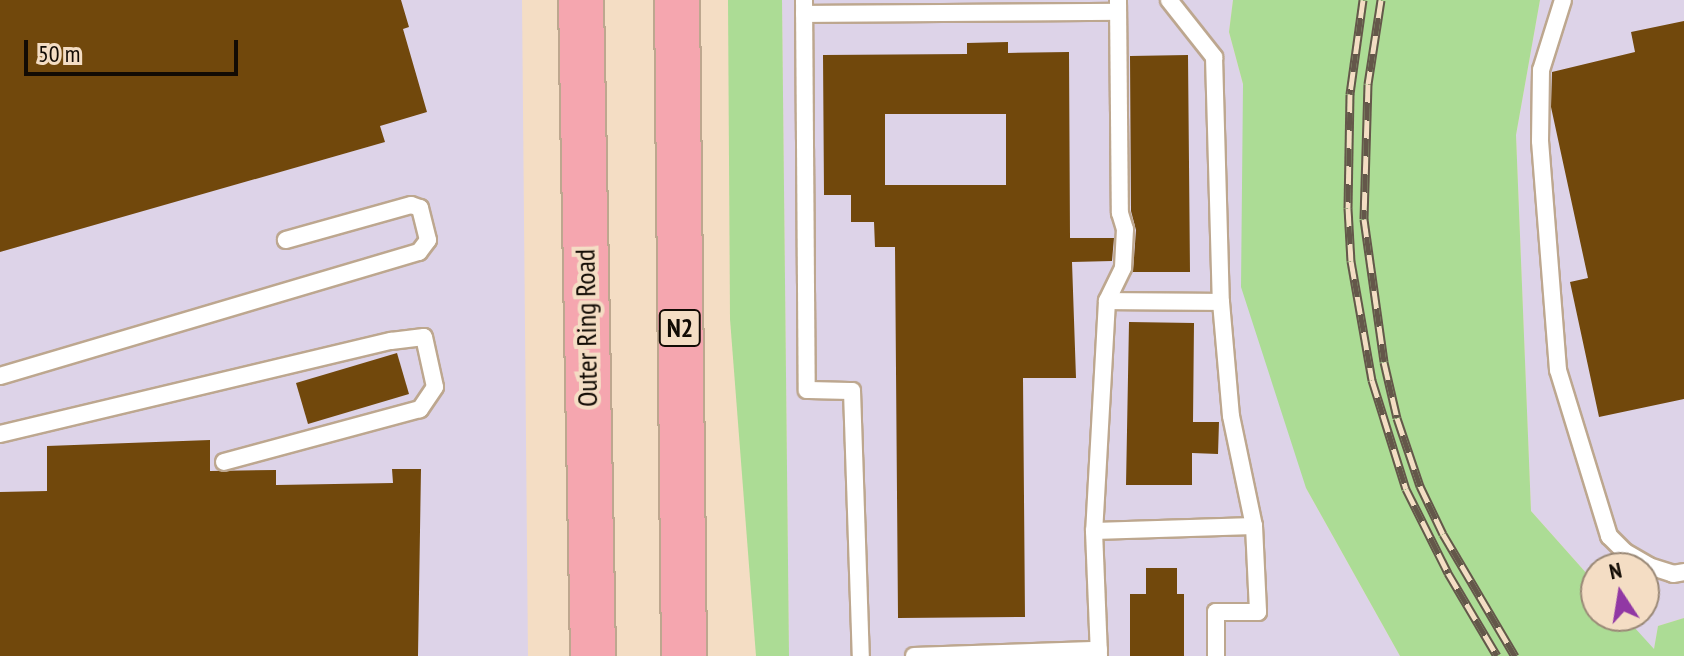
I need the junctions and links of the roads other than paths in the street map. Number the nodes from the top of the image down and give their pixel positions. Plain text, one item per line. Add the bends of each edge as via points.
1 (581, 0) edge
2 (677, 0) edge
3 (1169, 0) edge
4 (1563, 0) edge
5 (1117, 6) edge
6 (804, 7) edge
7 (286, 240) dead end
8 (1107, 301) junction
9 (1221, 302) junction
10 (0, 376) edge
11 (0, 434) edge
12 (224, 462) dead end
13 (1254, 526) junction
14 (1094, 531) junction
15 (1684, 572) edge
16 (1099, 653) edge
17 (593, 656) edge
18 (684, 656) edge
19 (861, 656) edge
20 (914, 656) edge
21 (1216, 656) edge

1 - 17 highway, Outer Ring Road
2 - 18 highway, N2
3 - 9 lane via 1214,57
4 - 15 lane via 1540,84 1558,370 1609,536 1649,566
5 - 6 lane
5 - 8 lane via 1120,213 1125,229 1123,268
6 - 19 lane via 807,390 852,391
7 - 10 lane via 411,205 420,208 428,240 419,252
8 - 9 lane
8 - 14 lane
9 - 13 lane via 1231,416
11 - 12 lane via 424,337 435,387 420,409
13 - 14 lane
13 - 21 lane via 1258,612 1216,612
14 - 16 lane
16 - 20 lane

